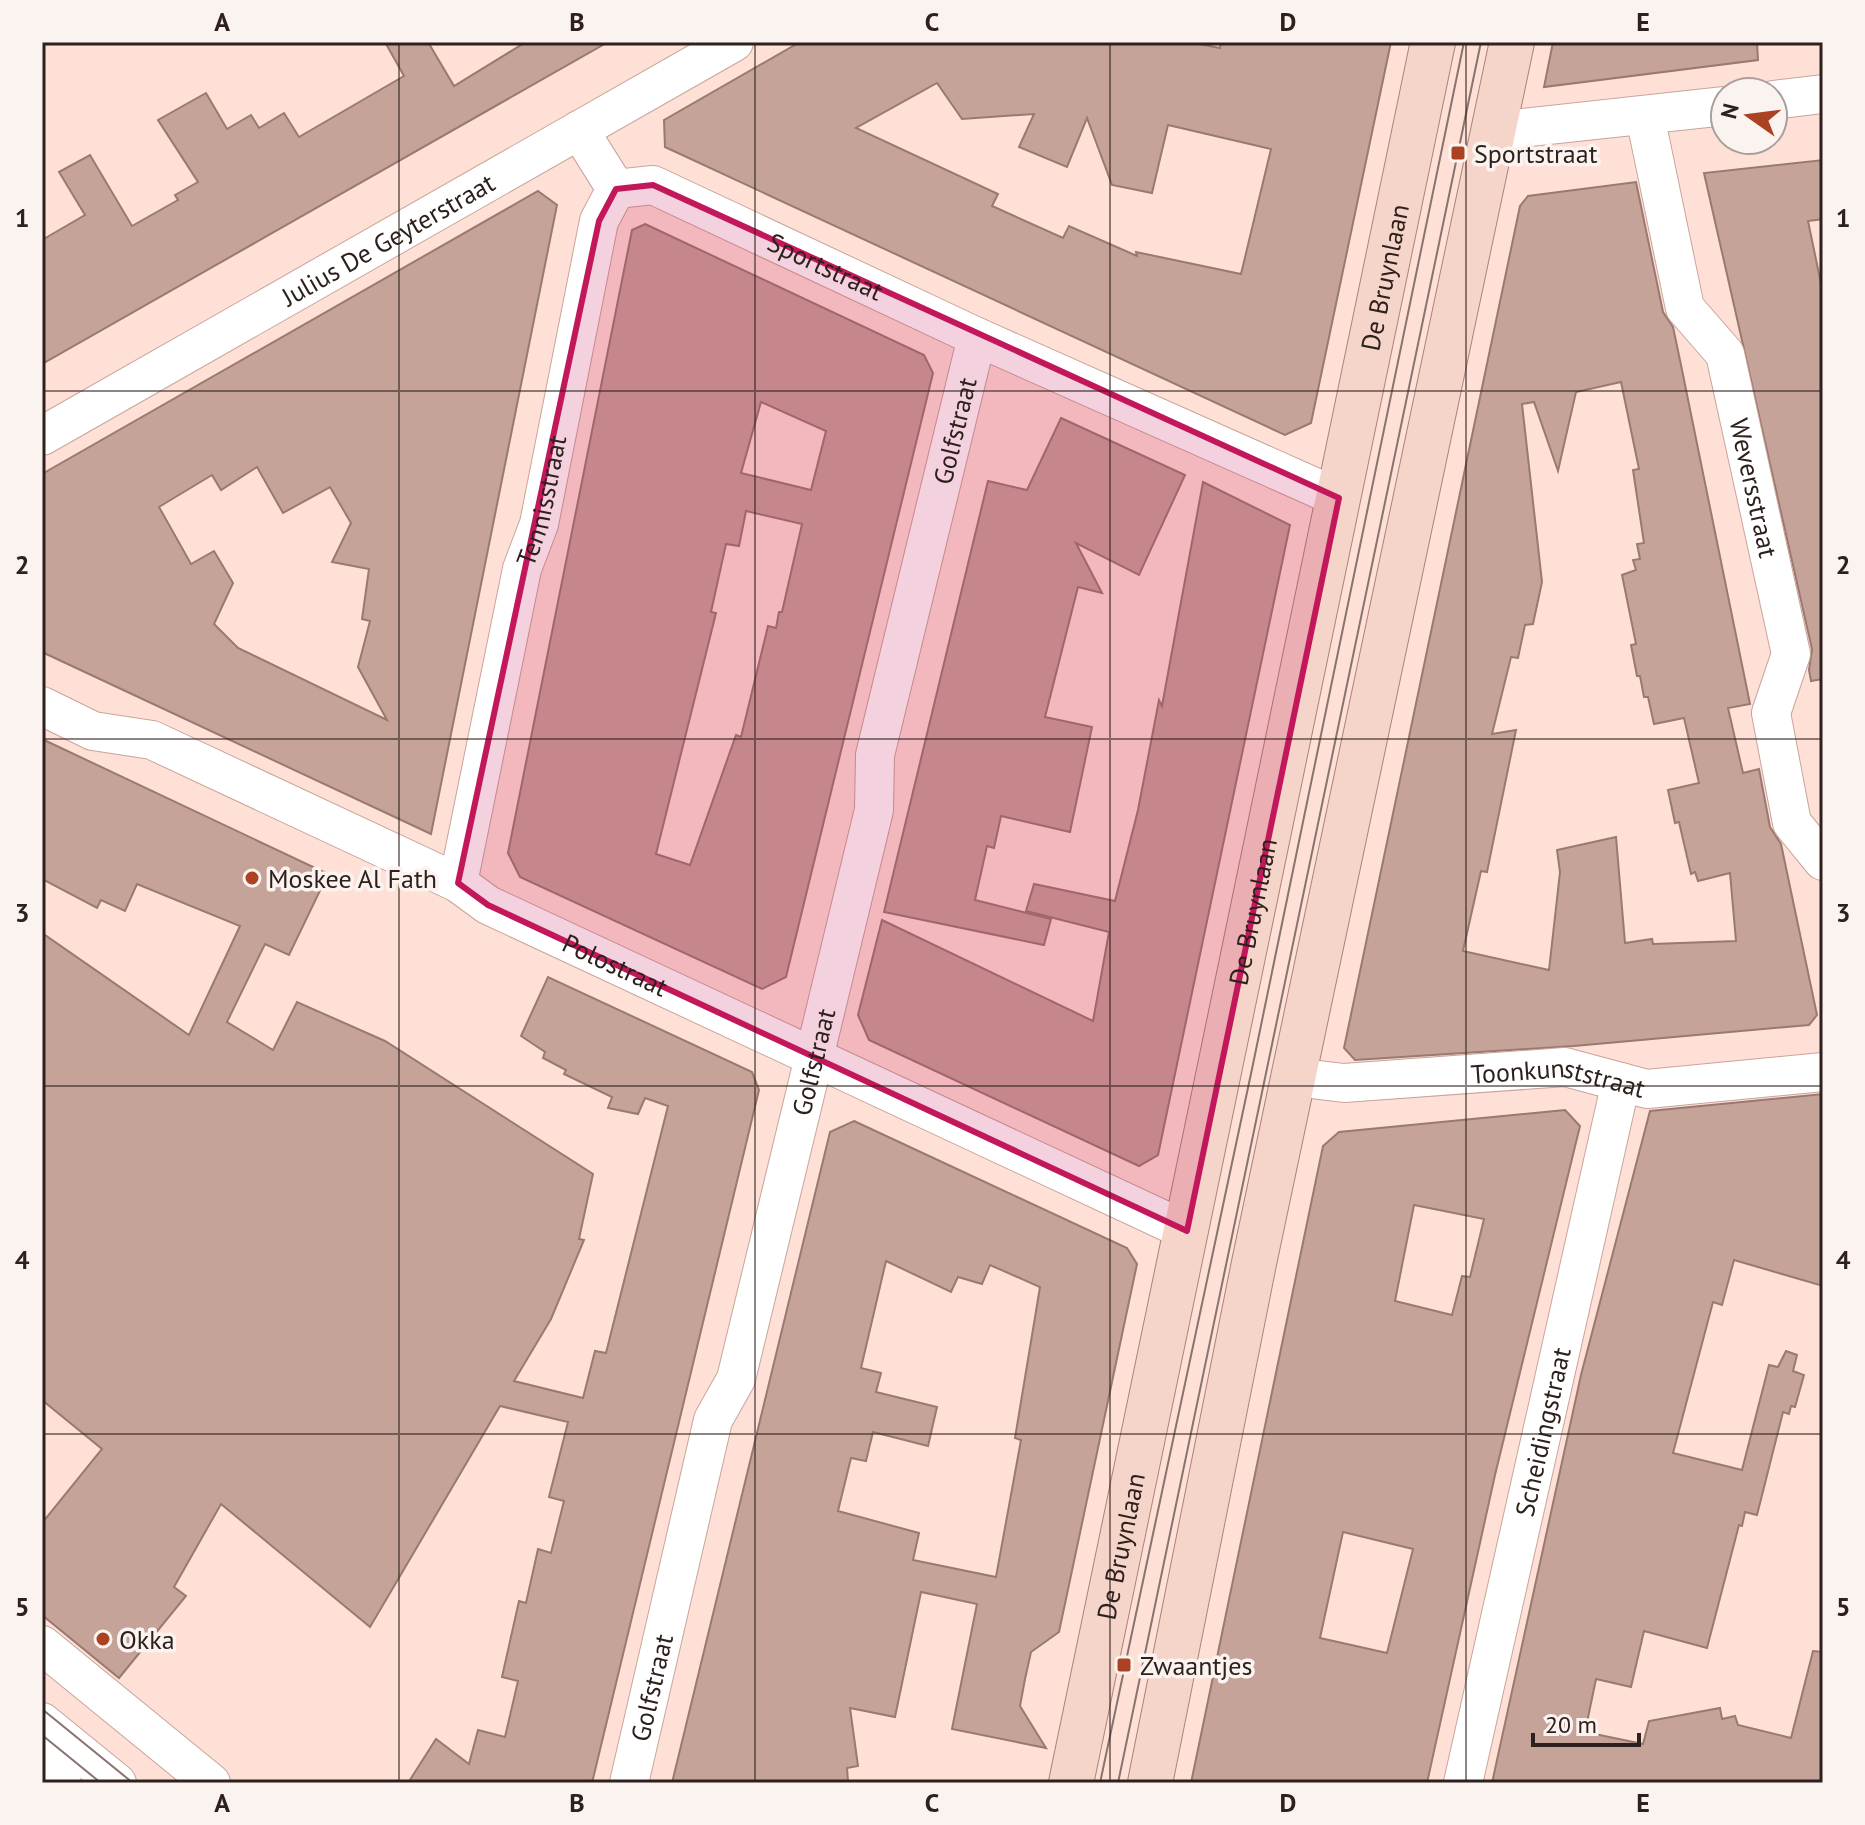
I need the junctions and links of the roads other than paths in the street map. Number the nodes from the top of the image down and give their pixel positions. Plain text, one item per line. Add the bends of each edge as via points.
1 (734, 42) edge
2 (1433, 42) edge
3 (1512, 42) edge
4 (1823, 94) edge
5 (1789, 98) edge
6 (1709, 108) edge
7 (1645, 116) junction
8 (579, 130) junction
9 (1494, 131) junction
10 (616, 189) junction
11 (977, 337) junction
12 (42, 436) edge
13 (1339, 498) junction
14 (42, 706) edge
15 (1823, 861) edge
16 (458, 883) junction
17 (813, 1058) junction
18 (1823, 1072) edge
19 (1294, 1077) junction
20 (1621, 1082) junction
21 (1187, 1231) junction
22 (42, 1645) edge
23 (42, 1722) edge
24 (42, 1767) edge
25 (62, 1783) edge
26 (117, 1783) edge
27 (211, 1783) edge
28 (629, 1783) edge
29 (1071, 1783) edge
30 (1150, 1783) edge
31 (1463, 1783) edge

1 - 8 street, Julius De Geyterstraat
2 - 13 main road, De Bruynlaan
3 - 9 main road
4 - 5 street
6 - 7 street
7 - 9 street
7 - 15 street, Weversstraat via 1685,308 1725,354 1791,654 1771,713 1792,823
8 - 10 street
8 - 12 street, Julius De Geyterstraat
9 - 19 main road
10 - 11 street, Sportstraat via 653,185
10 - 16 street, Tennisstraat via 599,221 539,524 522,569
11 - 13 street, Sportstraat
11 - 17 street, Golfstraat via 875,755 874,810
13 - 21 main road, De Bruynlaan
14 - 16 street, Polostraat via 93,731 152,740
16 - 17 street, Polostraat via 488,905
17 - 21 street, Polostraat
17 - 28 street, Golfstraat via 736,1379 713,1420
18 - 20 street, Toonkunststraat via 1647,1089
19 - 20 street, Toonkunststraat via 1344,1083 1565,1067
19 - 30 main road
20 - 31 street, Scheidingstraat
21 - 29 main road, De Bruynlaan
22 - 27 street
23 - 26 street
24 - 25 street

